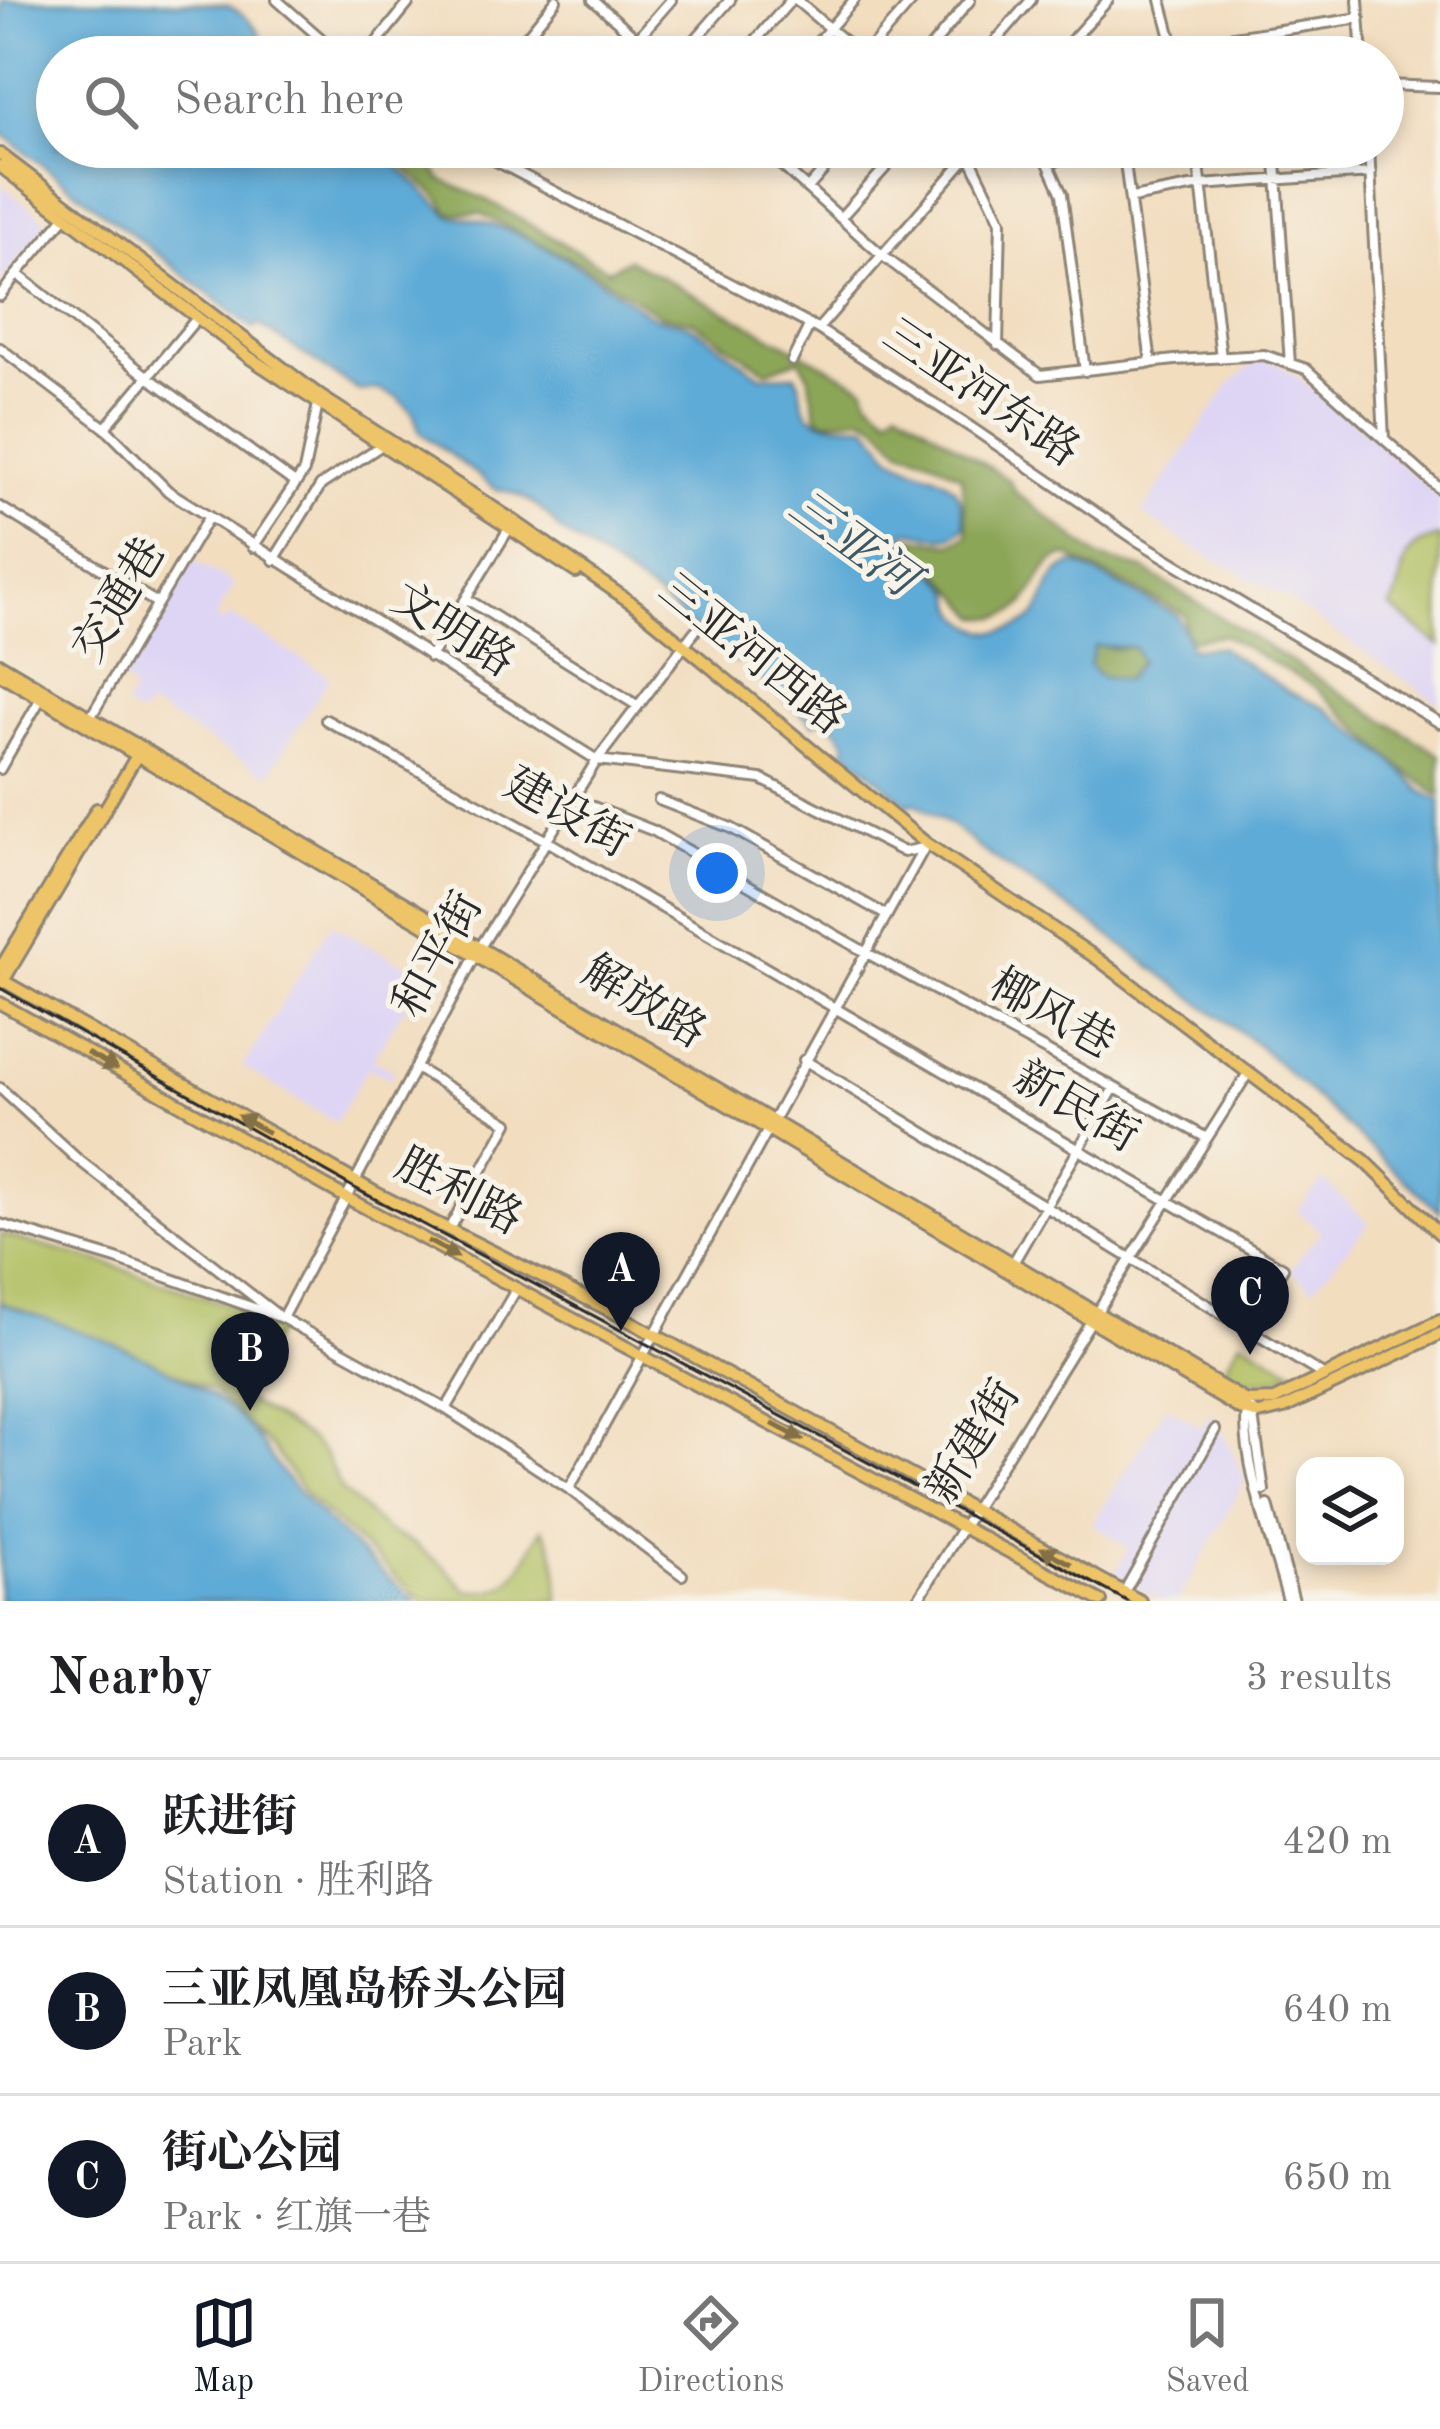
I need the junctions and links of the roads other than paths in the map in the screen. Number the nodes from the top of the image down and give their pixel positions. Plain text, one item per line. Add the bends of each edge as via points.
1 (278, 0) edge
2 (556, 0) edge
3 (593, 0) edge
4 (614, 0) edge
5 (671, 0) edge
6 (730, 0) edge
7 (794, 0) edge
8 (854, 0) edge
9 (913, 0) edge
10 (970, 0) edge
11 (1030, 0) edge
12 (1108, 0) edge
13 (1161, 0) edge
14 (1358, 0) edge
15 (408, 4) dead end
16 (605, 10) junction
17 (1360, 18) junction
18 (830, 29) junction
19 (318, 36) edge
20 (382, 36) edge
21 (527, 36) edge
22 (634, 36) edge
23 (640, 36) edge
24 (698, 36) edge
25 (761, 36) edge
26 (824, 36) edge
27 (838, 36) edge
28 (881, 36) edge
29 (940, 36) edge
30 (1000, 36) edge
31 (1076, 36) edge
32 (1171, 36) edge
33 (1262, 36) edge
34 (1361, 36) edge
35 (1404, 86) edge
36 (1440, 89) edge
37 (0, 154) edge
38 (0, 166) edge
39 (509, 168) edge
40 (785, 168) edge
41 (826, 168) edge
42 (885, 168) edge
43 (955, 168) edge
44 (978, 168) edge
45 (1051, 168) edge
46 (1127, 168) edge
47 (1199, 168) edge
48 (1278, 168) edge
49 (1370, 168) edge
50 (1370, 172) junction
51 (1279, 179) junction
52 (1201, 185) junction
53 (808, 188) junction
54 (1132, 198) junction
55 (66, 216) junction
56 (841, 218) junction
57 (883, 256) junction
58 (17, 274) junction
59 (0, 296) edge
60 (200, 315) junction
61 (814, 327) junction
62 (998, 345) junction
63 (0, 348) edge
64 (1221, 358) junction
65 (792, 361) dead end
66 (1151, 363) junction
67 (1290, 364) junction
68 (1085, 371) junction
69 (148, 377) junction
70 (319, 401) junction
71 (105, 428) junction
72 (1384, 442) junction
73 (385, 443) junction
74 (296, 483) junction
75 (1440, 489) edge
76 (0, 507) edge
77 (208, 518) junction
78 (512, 524) junction
79 (254, 548) junction
80 (274, 560) junction
81 (466, 599) junction
82 (158, 603) junction
83 (695, 631) dead end
84 (683, 647) junction
85 (430, 657) junction
86 (0, 664) edge
87 (0, 674) edge
88 (40, 698) junction
89 (638, 706) junction
90 (90, 718) junction
91 (326, 720) dead end
92 (1440, 723) edge
93 (136, 750) junction
94 (597, 760) junction
95 (0, 769) edge
96 (573, 799) junction
97 (658, 800) dead end
98 (547, 841) junction
99 (923, 848) junction
100 (886, 915) junction
101 (477, 952) junction
102 (866, 952) junction
103 (1, 979) edge
104 (0, 1004) edge
105 (835, 1007) junction
106 (804, 1060) junction
107 (416, 1068) junction
108 (1246, 1078) junction
109 (0, 1088) edge
110 (1114, 1088) junction
111 (768, 1124) junction
112 (1205, 1137) junction
113 (1080, 1150) junction
114 (355, 1182) junction
115 (346, 1198) junction
116 (1165, 1199) junction
117 (1047, 1206) junction
118 (0, 1224) edge
119 (448, 1231) junction
120 (1440, 1239) edge
121 (1130, 1259) junction
122 (1012, 1264) junction
123 (517, 1288) junction
124 (1093, 1317) junction
125 (281, 1318) junction
126 (1440, 1321) edge
127 (1246, 1329) junction
128 (652, 1333) junction
129 (1440, 1334) edge
130 (641, 1354) junction
131 (1324, 1376) junction
132 (446, 1409) junction
133 (1250, 1409) junction
134 (1215, 1430) dead end
135 (569, 1489) junction
136 (971, 1510) junction
137 (961, 1526) junction
138 (682, 1575) dead end
139 (1124, 1592) junction
140 (916, 1601) edge
141 (1101, 1601) edge
142 (1140, 1601) edge
143 (1291, 1601) edge

1 - 19 street
2 - 21 street
3 - 16 street
4 - 16 street
5 - 23 street
6 - 24 street
7 - 18 street
7 - 25 street
8 - 18 street
9 - 28 street
10 - 29 street
11 - 30 street
12 - 31 street
13 - 32 street
14 - 17 street
15 - 20 street
16 - 22 street
17 - 33 street
17 - 34 street
18 - 26 street
18 - 27 street
35 - 36 street
37 - 60 main road, 三亚河西路
38 - 55 main road, 三亚河西路
39 - 61 street, 三亚河东路
40 - 53 street
41 - 53 street
42 - 56 street
43 - 57 street
44 - 62 street via 1000,221
45 - 68 street via 1062,194
46 - 54 street
47 - 52 street
48 - 51 street
49 - 50 street
50 - 51 street
50 - 72 street
51 - 52 street
51 - 67 street
52 - 54 street
52 - 64 street
53 - 56 street
54 - 66 street
55 - 58 street
55 - 60 main road, 三亚河西路
56 - 57 street
57 - 61 street
57 - 62 street
58 - 59 street
58 - 69 street
60 - 69 street
60 - 70 main road, 三亚河西路
61 - 65 street
61 - 92 street, 三亚河东路 via 1150,549
62 - 68 street via 1040,375
63 - 71 street, 文明路
64 - 66 street
64 - 67 street
66 - 68 street
67 - 72 street via 1306,369
69 - 71 street
69 - 74 street
70 - 73 main road, 三亚河西路
70 - 74 street
71 - 77 street, 文明路
72 - 75 street
73 - 78 main road, 三亚河西路
73 - 80 street via 322,485
74 - 79 street
76 - 82 street
77 - 79 street, 文明路
77 - 82 street, 交通巷
78 - 81 street
78 - 84 main road, 三亚河西路
79 - 80 street, 文明路
80 - 85 street, 文明路
81 - 85 street
81 - 89 street
82 - 90 street, 交通巷
83 - 84 street, 和平街
84 - 89 street, 和平街
84 - 99 main road, 三亚河西路
84 - 120 main road, 三亚河西路 via 927,844 1133,984 1365,1161
85 - 94 street, 文明路
86 - 90 main road, 解放路
87 - 88 main road, 解放路
88 - 93 main road, 解放路
88 - 95 street
89 - 94 street, 和平街
90 - 93 main road, 解放路
91 - 98 street, 建设街
93 - 101 main road, 解放路
93 - 103 main road
94 - 96 street, 和平街
94 - 99 street, 文明路 via 761,779 904,852
96 - 98 street, 和平街
96 - 102 street, 椰风巷 via 654,831
97 - 100 street via 731,828
98 - 101 street, 和平街
98 - 105 street, 建设街
99 - 100 street
99 - 108 main road, 三亚河西路
100 - 102 street
101 - 107 street, 和平街
101 - 111 main road, 解放路
102 - 105 street
102 - 110 street, 椰风巷
114 -> 103 main road, 胜利路
104 -> 115 main road, 胜利路
105 - 106 street
105 - 113 street, 新民街
106 - 111 street
106 - 117 street
107 - 114 street, 和平街
107 - 119 street via 508,1123
108 - 112 street, 新建街
108 - 120 main road, 三亚河西路 via 1386,1185
109 - 125 street
110 - 112 street, 椰风巷
110 - 113 street
111 - 122 main road, 解放路
111 - 124 main road, 解放路
111 - 128 street
112 - 116 street, 新建街
113 - 116 street, 新民街
113 - 117 street
114 - 115 street, 和平街
114 - 119 main road, 胜利路
115 -> 123 main road, 胜利路
115 - 125 street, 和平街
116 - 121 street, 新建街
116 - 127 street, 新民街 via 1283,1268
117 - 121 street
117 - 122 street
118 - 125 street
119 - 128 main road, 胜利路
121 - 124 street, 新建街
121 - 127 street
122 - 124 main road, 解放路
123 - 130 main road, 胜利路
123 - 132 street
124 - 133 main road, 解放路
124 - 136 street, 新建街
125 - 132 street
126 - 131 main road
127 - 131 street
128 - 130 street
128 - 136 main road, 胜利路
129 - 133 main road via 1284,1408
130 - 135 street
130 -> 137 main road, 胜利路
131 - 133 main road
132 - 135 street
133 - 143 street via 1249,1449
134 - 139 street
135 - 138 street
136 - 137 street, 新建街
139 -> 136 main road, 胜利路
137 - 140 street, 新建街
137 - 141 main road, 胜利路
139 - 142 main road, 胜利路

